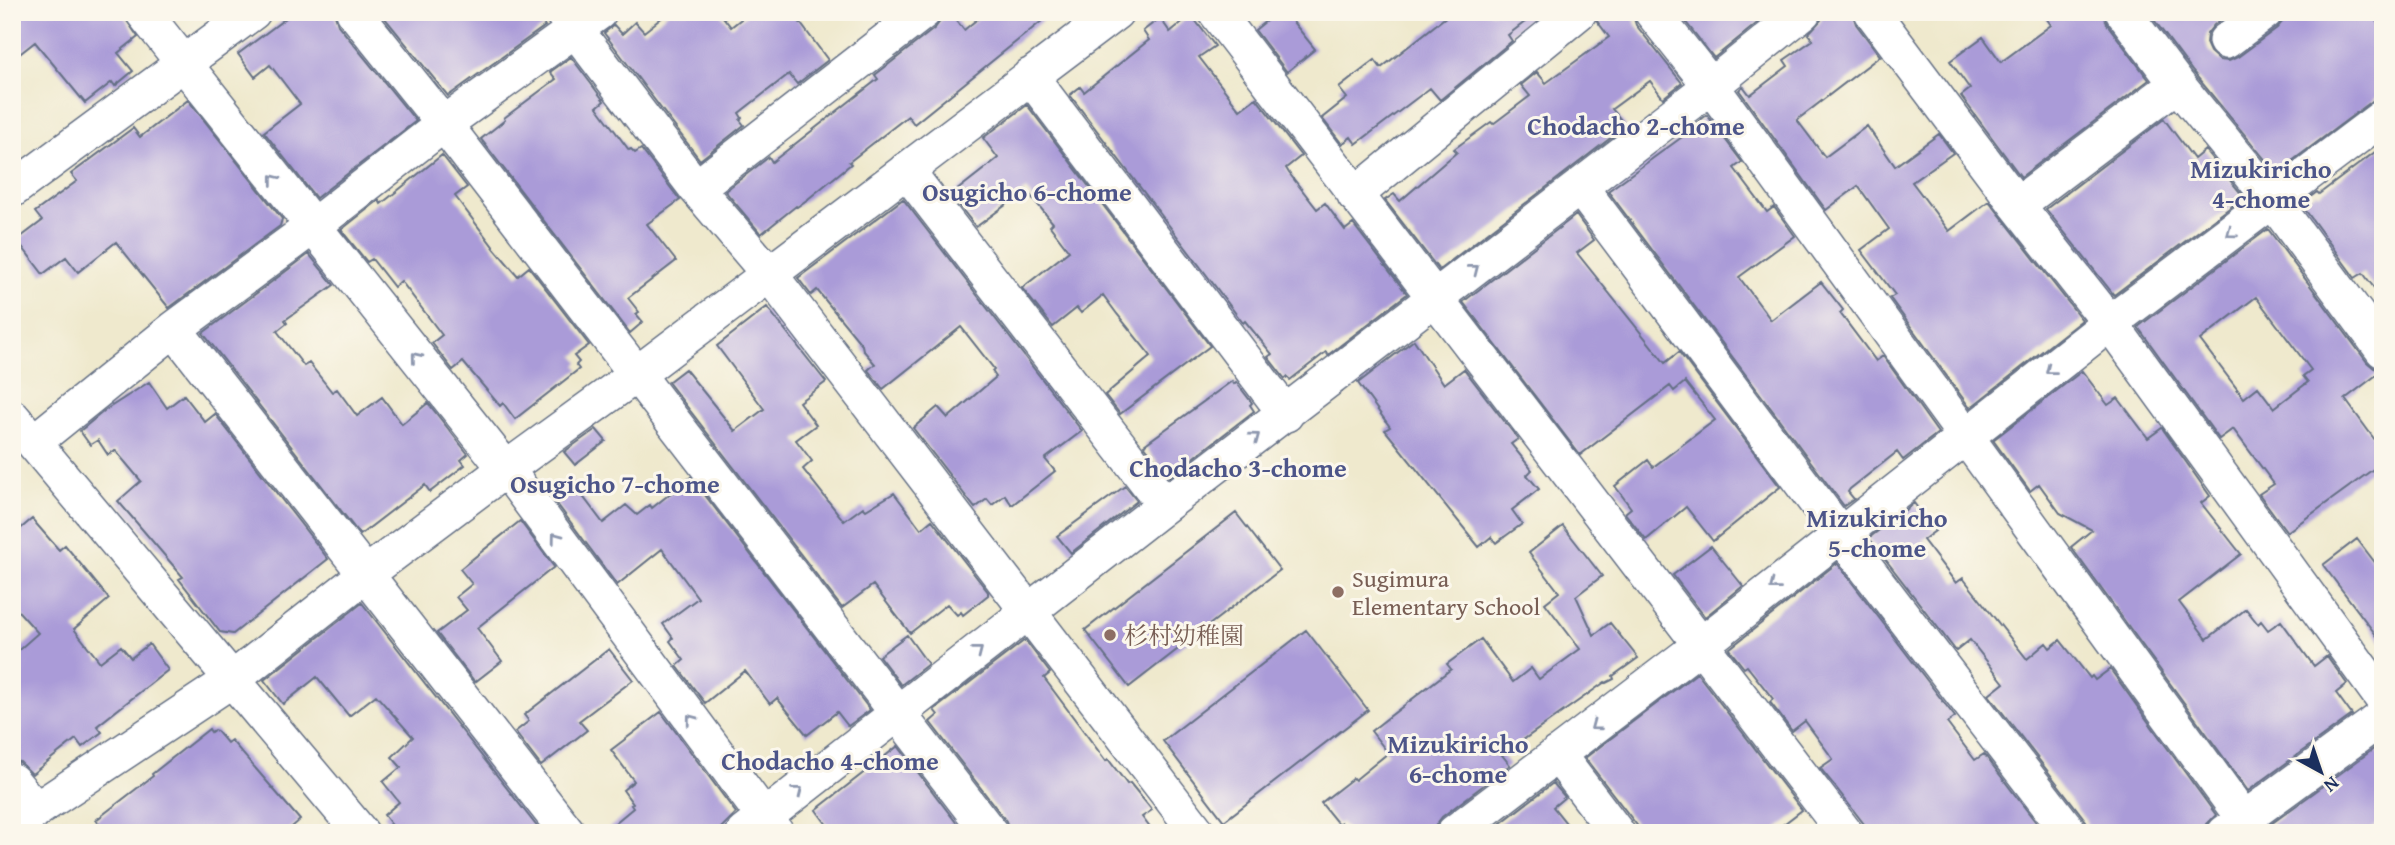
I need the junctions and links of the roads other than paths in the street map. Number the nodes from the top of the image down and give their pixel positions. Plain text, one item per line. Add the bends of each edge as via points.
1 (143, 12) edge
2 (253, 12) edge
3 (354, 12) edge
4 (923, 12) edge
5 (1116, 12) edge
6 (1216, 12) edge
7 (1579, 12) edge
8 (1652, 12) edge
9 (1803, 12) edge
10 (1872, 12) edge
11 (2123, 12) edge
12 (2265, 12) edge
13 (579, 18) edge
14 (2226, 41) dead end
15 (183, 64) junction
16 (1030, 76) junction
17 (2177, 84) junction
18 (1711, 86) junction
19 (2383, 117) edge
20 (444, 124) junction
21 (906, 170) junction
22 (1580, 187) junction
23 (696, 188) junction
24 (12, 190) edge
25 (1355, 195) junction
26 (2273, 201) junction
27 (2017, 205) junction
28 (312, 228) junction
29 (769, 275) junction
30 (1437, 299) junction
31 (2110, 323) junction
32 (174, 329) junction
33 (2383, 350) edge
34 (637, 374) junction
35 (1286, 414) junction
36 (23, 429) edge
37 (1966, 437) junction
38 (506, 469) junction
39 (1165, 505) junction
40 (1840, 534) junction
41 (366, 574) junction
42 (1027, 612) junction
43 (1701, 645) junction
44 (233, 679) junction
45 (2383, 699) edge
46 (900, 713) junction
47 (2383, 717) edge
48 (1557, 754) junction
49 (12, 781) edge
50 (24, 819) edge
51 (762, 828) edge
52 (2241, 828) edge
53 (361, 833) edge
54 (568, 833) edge
55 (990, 833) edge
56 (1198, 833) edge
57 (1454, 833) edge
58 (1617, 833) edge
59 (1844, 833) edge
60 (2070, 833) edge

1 - 15 street
2 - 15 street
3 - 20 street
4 - 23 street
5 - 16 street
6 - 25 street
7 - 25 street
8 - 18 street
9 - 18 street
10 - 27 street
11 - 17 street
12 - 14 street
13 - 20 street
13 - 23 street
15 - 24 street
28 -> 15 street
16 - 21 street
16 - 35 street
17 - 26 street
17 - 27 street
18 - 22 street
18 - 37 street
19 - 26 street
20 - 28 street
20 - 34 street
21 - 29 street
21 - 39 street
30 -> 22 street
22 - 40 street
23 - 29 street
25 - 30 street
26 -> 31 street
26 - 33 street
27 - 31 street
28 - 32 street
38 -> 28 street
29 - 34 street
29 - 42 street
30 - 35 street
30 - 43 street
31 -> 37 street
31 - 45 street
32 - 36 street
32 - 41 street
34 - 38 street
34 - 46 street
39 -> 35 street
36 - 44 street
37 - 40 street
37 - 52 street
38 - 41 street
51 -> 38 street
39 - 42 street
40 -> 43 street
40 - 60 street
41 - 44 street
41 - 54 street
46 -> 42 street
42 - 56 street
43 -> 48 street
43 - 59 street
44 - 50 street
44 - 53 street
51 -> 46 street
46 - 55 street
47 - 52 street
48 - 57 street
48 - 58 street
49 - 50 street

